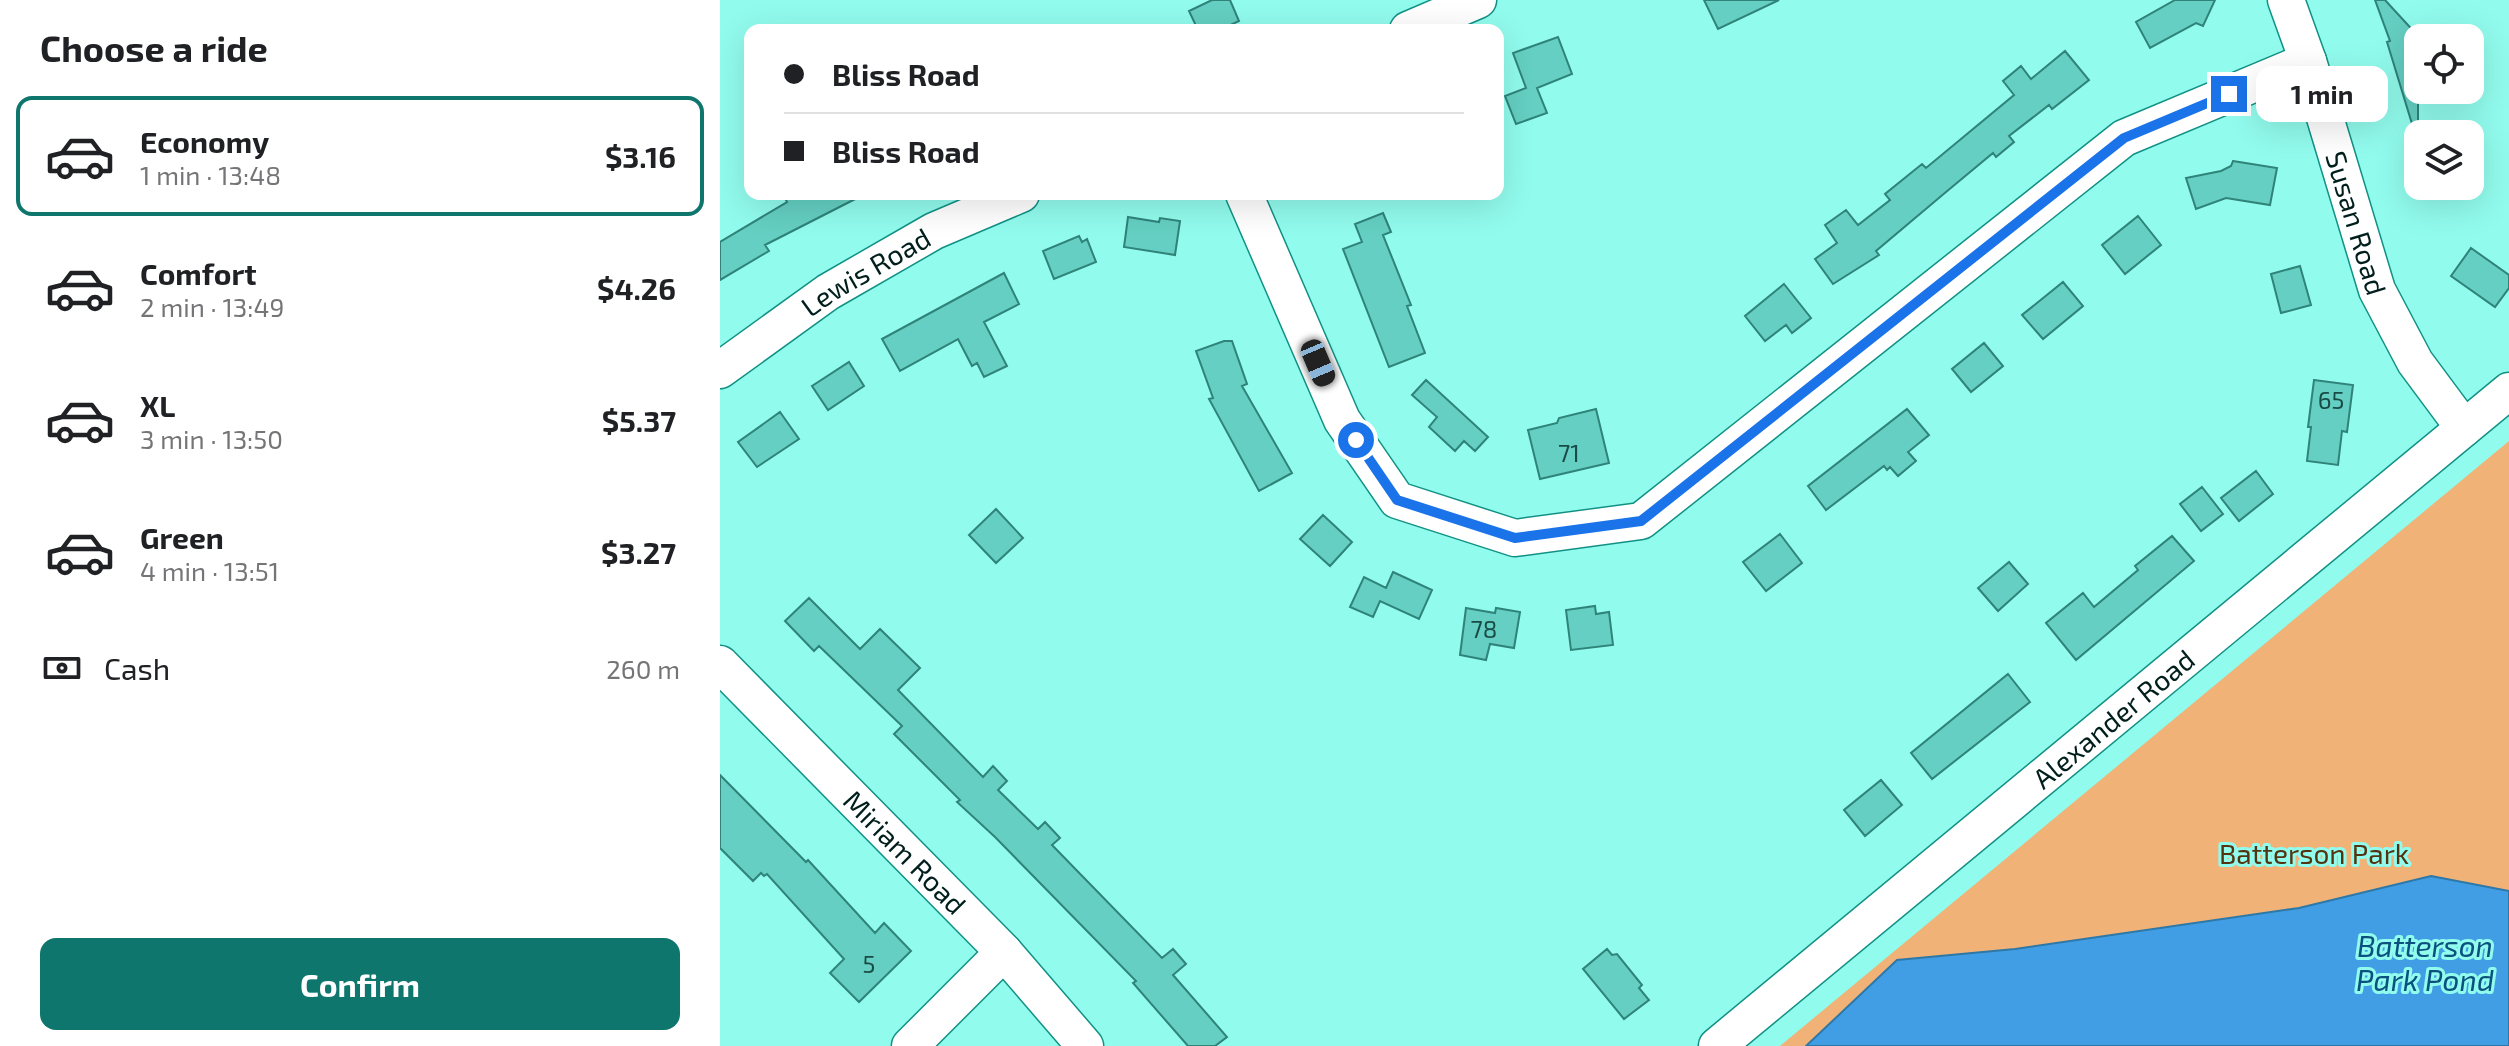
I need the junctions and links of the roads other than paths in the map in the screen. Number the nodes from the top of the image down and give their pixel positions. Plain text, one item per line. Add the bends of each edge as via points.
1 (1478, 0) edge
2 (2286, 0) edge
3 (1422, 24) edge
4 (2308, 61) junction
5 (1007, 200) edge
6 (1247, 200) edge
7 (720, 370) edge
8 (2509, 391) edge
9 (2464, 428) junction
10 (720, 664) edge
11 (1004, 952) junction
12 (910, 1046) edge
13 (1085, 1046) edge
14 (1717, 1046) edge

1 - 3 street
2 - 4 street, Susan Road
4 - 6 street via 2124,138 1641,521 1515,538 1397,500 1342,420
4 - 9 street, Susan Road via 2377,290 2415,362
5 - 7 street, Lewis Road via 934,231 828,292
8 - 9 street, Alexander Road
9 - 14 street, Alexander Road
10 - 11 street, Miriam Road
11 - 12 street
11 - 13 street, Miriam Road

